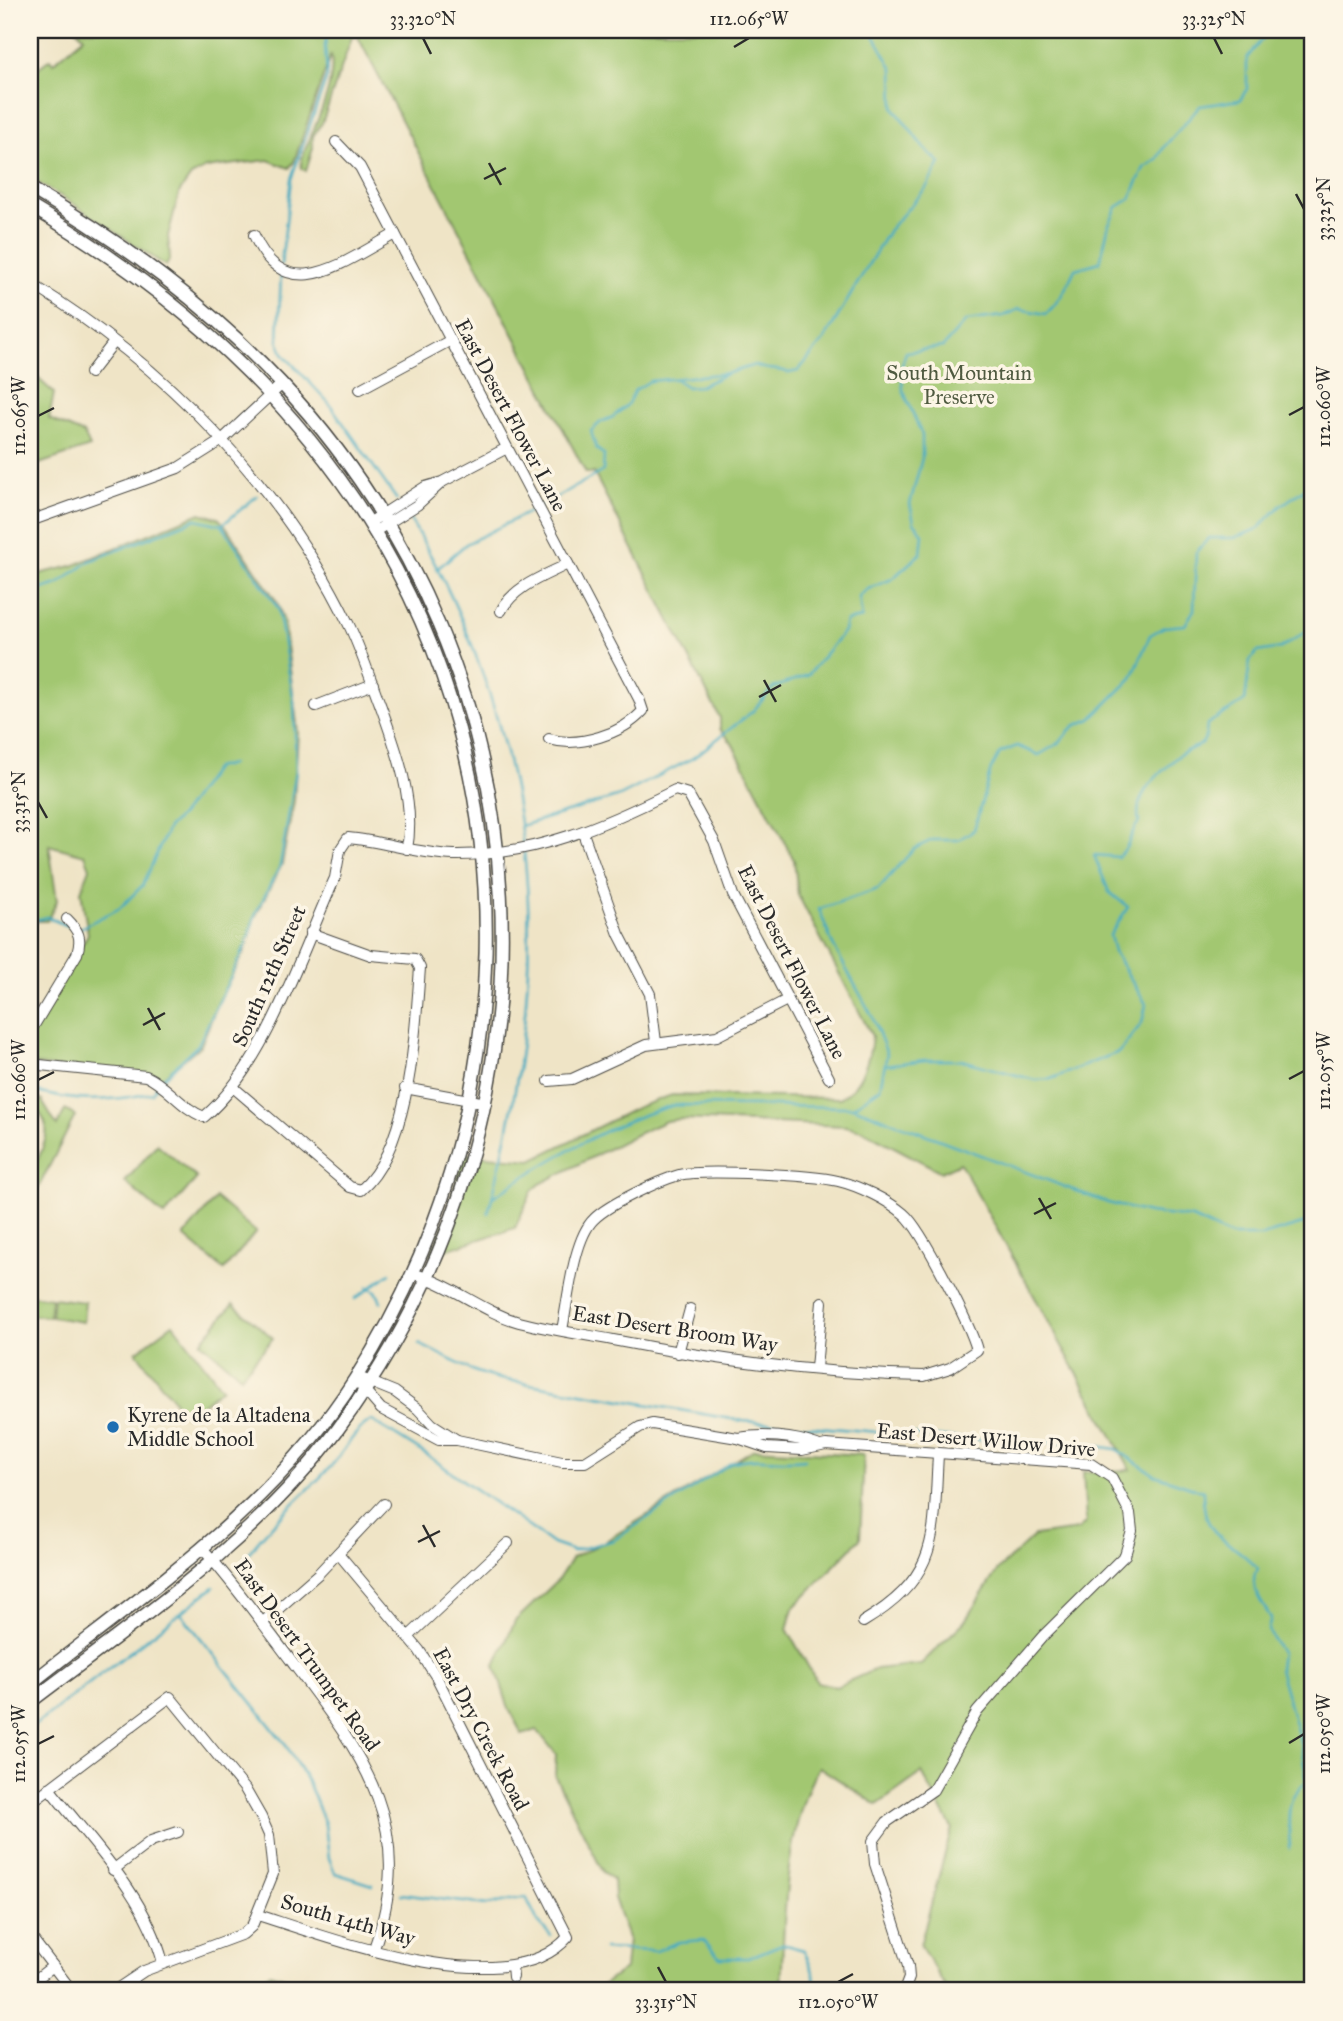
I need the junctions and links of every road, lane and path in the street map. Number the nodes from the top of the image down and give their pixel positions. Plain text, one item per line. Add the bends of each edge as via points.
1 (337, 142) dead end
2 (30, 188) edge
3 (30, 206) edge
4 (395, 234) junction
5 (254, 235) dead end
6 (30, 283) edge
7 (451, 340) junction
8 (114, 342) junction
9 (90, 373) dead end
10 (282, 384) junction
11 (360, 389) dead end
12 (270, 395) junction
13 (221, 441) junction
14 (507, 448) junction
15 (416, 498) junction
16 (384, 519) junction
17 (30, 522) edge
18 (372, 528) junction
19 (568, 564) junction
20 (501, 611) dead end
21 (373, 684) junction
22 (465, 698) junction
23 (450, 701) junction
24 (316, 706) dead end
25 (549, 739) dead end
26 (583, 833) junction
27 (407, 849) junction
28 (497, 853) junction
29 (482, 854) junction
30 (68, 919) dead end
31 (310, 933) junction
32 (788, 1000) junction
33 (30, 1031) edge
34 (656, 1042) junction
35 (30, 1065) edge
36 (829, 1078) dead end
37 (550, 1081) dead end
38 (233, 1087) junction
39 (405, 1088) junction
40 (471, 1100) junction
41 (486, 1103) junction
42 (413, 1273) junction
43 (429, 1279) junction
44 (822, 1302) dead end
45 (690, 1309) dead end
46 (562, 1330) junction
47 (678, 1353) junction
48 (816, 1368) junction
49 (356, 1379) junction
50 (372, 1380) junction
51 (364, 1393) junction
52 (457, 1440) junction
53 (938, 1455) junction
54 (384, 1504) dead end
55 (508, 1543) dead end
56 (203, 1549) junction
57 (338, 1553) junction
58 (214, 1561) junction
59 (863, 1622) dead end
60 (262, 1623) junction
61 (408, 1637) junction
62 (54, 1665) junction
63 (63, 1677) junction
64 (30, 1684) edge
65 (30, 1702) edge
66 (49, 1788) junction
67 (30, 1803) edge
68 (178, 1832) dead end
69 (113, 1870) junction
70 (258, 1915) junction
71 (30, 1936) edge
72 (568, 1937) joint
73 (373, 1951) junction
74 (163, 1963) junction
75 (53, 1966) junction
76 (512, 1966) junction
77 (513, 1978) dead end
78 (30, 1984) edge
79 (72, 1991) edge
80 (114, 1991) edge
81 (904, 1991) edge

1 - 4 street, East Desert Flower Lane via 360,167
2 - 10 street via 99,229 164,276 222,324
3 - 12 street via 152,287 212,337
4 - 5 street via 312,276 288,274 272,262
4 - 7 street, East Desert Flower Lane
6 - 8 street
7 - 11 street
7 - 14 street, East Desert Flower Lane
8 - 9 street
8 - 13 street via 154,374
10 - 12 street
10 - 16 street
12 - 13 street
12 - 18 street via 322,456
13 - 17 street via 178,468
13 - 21 street via 304,546 349,625
14 - 15 street
14 - 19 street, East Desert Flower Lane
15 - 16 street via 401,515
15 - 16 street via 393,506
16 - 18 street
16 - 22 street via 428,603
18 - 23 street via 410,598
19 - 20 street via 517,591
19 - 25 street, East Desert Flower Lane via 643,711 590,741 568,745
21 - 24 street
21 - 27 street via 397,755 410,824
22 - 23 street
22 - 28 street via 491,801
23 - 29 street via 466,760
26 - 28 street
26 - 32 street, East Desert Flower Lane via 682,790 714,841 733,895
26 - 34 street via 619,934 650,994
27 - 29 street
27 - 31 street, South 12th Street via 348,838
28 - 29 street
28 - 41 street via 502,978
29 - 40 street via 485,981
30 - 33 street via 81,940 77,954
31 - 38 street, South 12th Street via 261,1045
31 - 39 street via 371,955 415,959 420,968
32 - 34 street via 717,1036
32 - 36 street, East Desert Flower Lane
34 - 37 street via 572,1079
35 - 38 street, South 12th Street via 146,1076 204,1117
38 - 39 street via 350,1187 361,1190 391,1144
39 - 40 street
40 - 41 street
40 - 42 street via 446,1190
41 - 43 street via 462,1191
42 - 43 street, East Desert Broom Way
42 - 49 street
43 - 46 street, East Desert Broom Way via 492,1313
43 - 50 street
44 - 48 street
45 - 47 street
46 - 47 street, East Desert Broom Way
46 - 48 street, East Desert Broom Way via 579,1249 594,1218 658,1184 696,1172 841,1181 903,1213 913,1223 977,1350 950,1368 924,1376
47 - 48 street, East Desert Broom Way
49 - 50 street, East Desert Willow Drive
49 - 51 street, East Desert Willow Drive
49 - 56 street via 263,1495
50 - 51 street
50 - 52 street, East Desert Willow Drive
51 - 52 street, East Desert Willow Drive via 381,1409 425,1434
51 - 58 street via 307,1467
52 - 53 street, East Desert Willow Drive via 586,1466 640,1427 652,1424 738,1437
53 - 59 street via 928,1555 905,1593
53 - 81 street, East Desert Willow Drive via 1097,1467 1112,1478 1122,1496 1132,1531 1125,1555 1043,1636 977,1712 933,1790 887,1822 873,1841 875,1864 908,1966
54 - 57 street
55 - 61 street
56 - 58 street, East Desert Trumpet Road
56 - 62 street
57 - 60 street
57 - 61 street, East Dry Creek Road
58 - 60 street, East Desert Trumpet Road
58 - 63 street
60 - 73 street, East Desert Trumpet Road via 354,1744 378,1793 389,1880 386,1911
61 - 72 street, East Dry Creek Road via 453,1707
62 - 63 street
62 - 64 street
63 - 65 street
66 - 67 street
66 - 69 street
66 - 70 street via 170,1697 245,1789 269,1835 272,1874
68 - 69 street via 151,1841
69 - 74 street via 148,1918
70 - 73 street, South 14th Way
70 - 74 street via 243,1934
71 - 75 street
72 - 76 street, South 14th Way via 557,1950
73 - 76 street, South 14th Way via 475,1967
74 - 80 street
75 - 78 street
75 - 79 street
76 - 77 street

